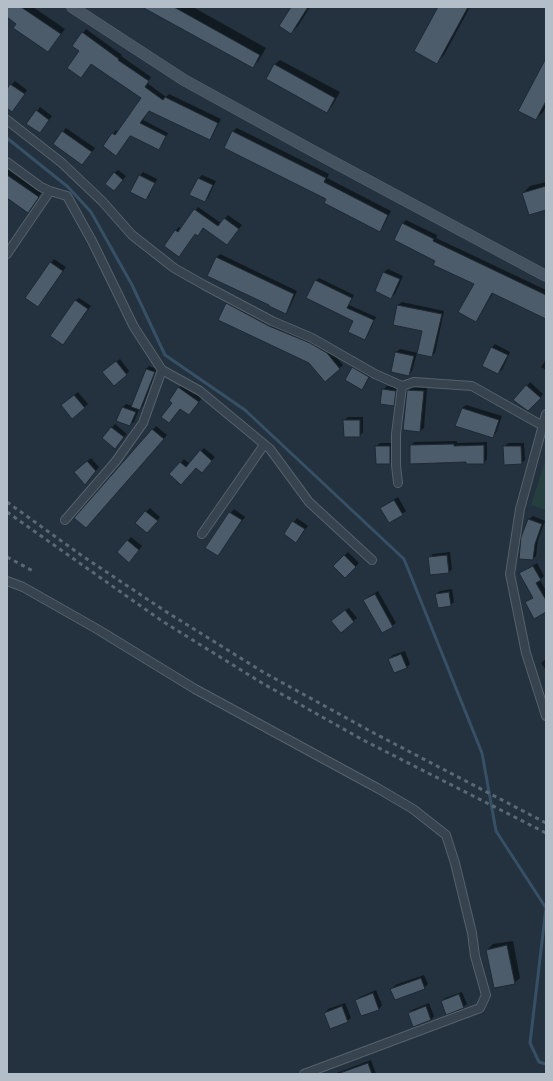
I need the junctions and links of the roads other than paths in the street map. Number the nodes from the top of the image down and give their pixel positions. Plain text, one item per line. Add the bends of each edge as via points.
1 (72, 7) edge
2 (7, 120) edge
3 (7, 162) edge
4 (50, 192) junction
5 (7, 254) edge
6 (546, 276) edge
7 (162, 370) junction
8 (402, 386) junction
9 (546, 414) edge
10 (543, 426) junction
11 (264, 445) junction
12 (398, 483) dead end
13 (65, 520) dead end
14 (202, 534) dead end
15 (372, 560) dead end
16 (7, 581) edge
17 (546, 716) edge
18 (304, 1074) edge

1 - 6 main road via 184,80
2 - 8 street via 62,163 102,201 132,235 174,268 272,322 312,338 374,374
3 - 4 street
4 - 5 street
4 - 7 street via 67,196 134,327
7 - 11 street via 200,391
7 - 13 street via 143,423 116,460
8 - 10 street via 414,382 472,386
8 - 12 street via 396,434
9 - 10 street
10 - 17 street via 520,509 510,574 526,654
11 - 14 street
11 - 15 street via 270,449 309,502
16 - 18 street via 23,587 195,690 413,808 446,835 486,995 480,1008

